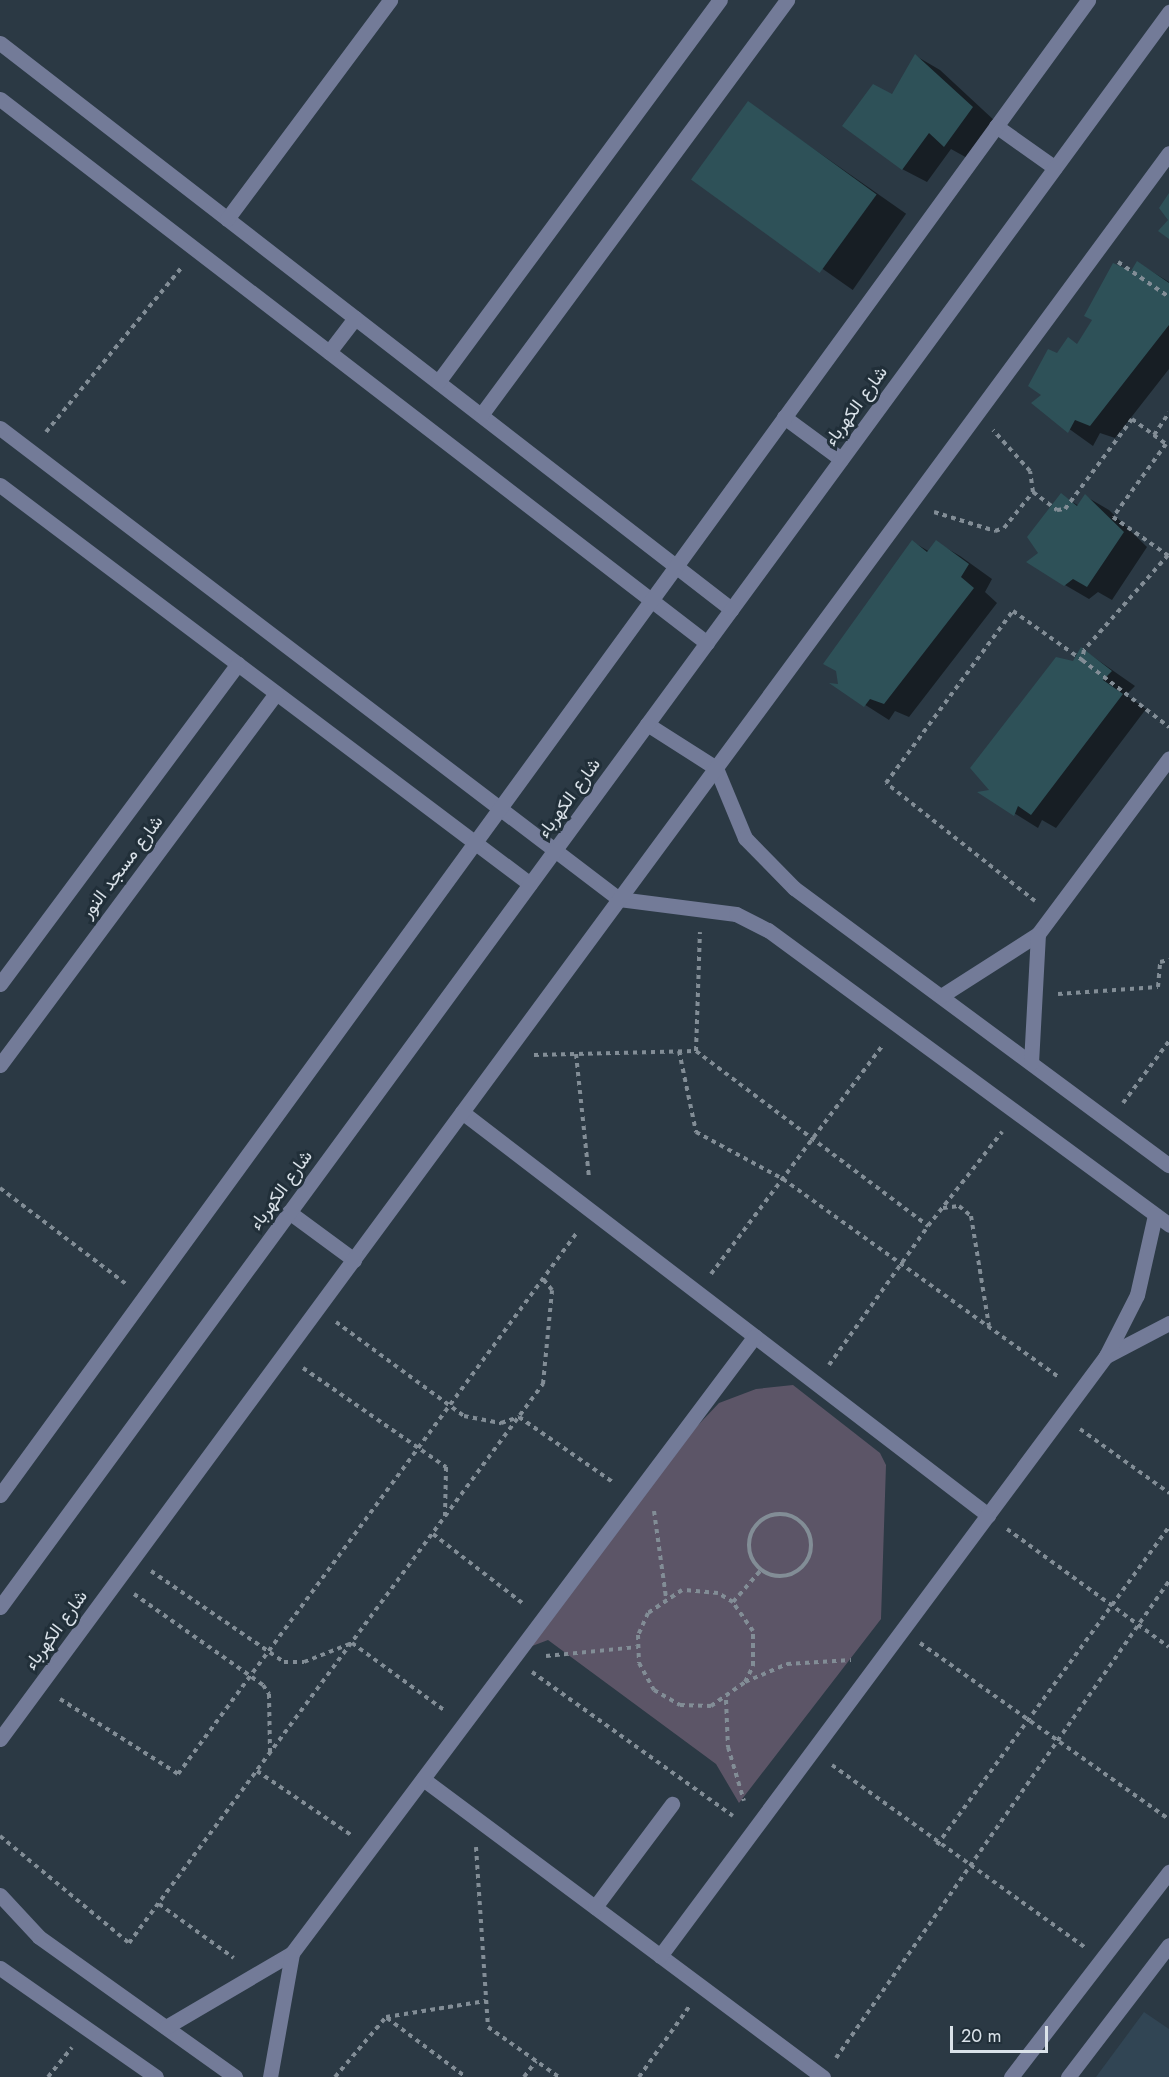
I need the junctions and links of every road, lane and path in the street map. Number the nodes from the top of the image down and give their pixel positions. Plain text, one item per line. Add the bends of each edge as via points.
1 (720, 0) edge
2 (787, 0) edge
3 (1088, 0) edge
4 (388, 1) edge
5 (1169, 12) edge
6 (0, 43) edge
7 (0, 99) edge
8 (996, 126) junction
9 (1169, 153) edge
10 (1055, 168) junction
11 (227, 219) junction
12 (1099, 249) junction
13 (196, 250) junction
14 (1169, 297) edge
15 (356, 318) junction
16 (329, 352) junction
17 (438, 382) junction
18 (977, 413) junction
19 (1169, 413) edge
20 (481, 415) junction
21 (784, 417) junction
22 (0, 428) edge
23 (1154, 435) junction
24 (30, 452) junction
25 (841, 459) junction
26 (0, 485) edge
27 (1033, 492) junction
28 (910, 504) junction
29 (1168, 555) edge
30 (676, 566) junction
31 (651, 601) junction
32 (731, 609) junction
33 (706, 644) junction
34 (1082, 660) junction
35 (237, 664) junction
36 (276, 693) junction
37 (647, 724) junction
38 (1169, 727) edge
39 (1169, 759) edge
40 (716, 768) junction
41 (501, 807) junction
42 (475, 843) junction
43 (556, 849) junction
44 (530, 884) junction
45 (619, 898) junction
46 (701, 909) junction
47 (1052, 915) junction
48 (1038, 934) junction
49 (1169, 960) edge
50 (0, 984) edge
51 (941, 996) junction
52 (1034, 996) junction
53 (898, 1025) junction
54 (1169, 1041) edge
55 (680, 1051) junction
56 (696, 1051) junction
57 (576, 1054) junction
58 (503, 1056) junction
59 (1031, 1063) junction
60 (0, 1065) edge
61 (462, 1112) junction
62 (1017, 1113) junction
63 (1110, 1121) junction
64 (812, 1140) junction
65 (1169, 1165) edge
66 (783, 1179) junction
67 (0, 1188) edge
68 (942, 1208) junction
69 (290, 1212) junction
70 (593, 1212) junction
71 (1155, 1215) junction
72 (1169, 1225) edge
73 (928, 1226) junction
74 (354, 1260) junction
75 (901, 1265) junction
76 (543, 1279) junction
77 (698, 1292) junction
78 (144, 1298) junction
79 (318, 1308) junction
80 (1169, 1323) edge
81 (989, 1327) junction
82 (755, 1336) junction
83 (284, 1354) junction
84 (1106, 1356) junction
85 (816, 1382) junction
86 (1080, 1392) junction
87 (450, 1406) junction
88 (1062, 1416) junction
89 (519, 1417) junction
90 (417, 1449) junction
91 (649, 1477) junction
92 (1169, 1493) edge
93 (0, 1495) edge
94 (634, 1498) junction
95 (988, 1515) junction
96 (445, 1517) junction
97 (1169, 1527) edge
98 (433, 1534) junction
99 (133, 1559) junction
100 (761, 1570) junction
101 (116, 1581) junction
102 (1169, 1581) edge
103 (666, 1597) junction
104 (733, 1602) junction
105 (1112, 1604) junction
106 (0, 1608) edge
107 (543, 1619) junction
108 (1138, 1624) junction
109 (903, 1630) junction
110 (352, 1643) junction
111 (637, 1647) junction
112 (1169, 1647) edge
113 (269, 1651) junction
114 (513, 1659) junction
115 (879, 1661) junction
116 (251, 1675) junction
117 (745, 1682) junction
118 (39, 1686) junction
119 (726, 1700) junction
120 (1028, 1720) junction
121 (464, 1724) junction
122 (0, 1739) edge
123 (1058, 1741) junction
124 (813, 1751) junction
125 (270, 1754) junction
126 (257, 1771) junction
127 (423, 1779) junction
128 (672, 1804) dead end
129 (474, 1817) junction
130 (1169, 1819) edge
131 (754, 1830) junction
132 (0, 1836) edge
133 (937, 1845) junction
134 (371, 1849) junction
135 (970, 1866) junction
136 (1169, 1872) edge
137 (0, 1895) edge
138 (159, 1904) junction
139 (595, 1907) junction
140 (1169, 1945) edge
141 (292, 1953) junction
142 (660, 1956) junction
143 (1101, 1959) junction
144 (1163, 1965) edge
145 (0, 1968) edge
146 (256, 1975) junction
147 (702, 1988) junction
148 (486, 2001) junction
149 (386, 2017) junction
150 (166, 2027) junction
151 (88, 2028) junction
152 (536, 2061) junction
153 (48, 2077) edge
154 (156, 2077) edge
155 (236, 2077) edge
156 (270, 2077) edge
157 (335, 2077) edge
158 (465, 2077) edge
159 (524, 2077) edge
160 (559, 2077) edge
161 (639, 2077) edge
162 (823, 2077) edge
163 (1011, 2077) edge
164 (1068, 2077) edge

1 - 17 street
2 - 20 street
3 - 8 street
4 - 11 street
5 - 10 street, شارع الكهرباء
6 - 11 street
7 - 13 street
8 - 10 street
8 - 21 street
9 - 12 street, شارع الكهرباء
10 - 25 street, شارع الكهرباء
11 - 15 street
12 - 14 path
12 - 18 street, شارع الكهرباء
13 - 16 street
13 - 24 path
15 - 16 street
15 - 17 street
16 - 31 street
17 - 20 street
18 - 27 path via 1030,471
18 - 28 street, شارع الكهرباء
19 - 23 path
20 - 30 street
21 - 25 street
21 - 30 street
22 - 24 street
23 - 27 path via 1132,419 1065,509 1057,510
23 - 29 path via 1166,444 1113,517
24 - 41 street
25 - 32 street, شارع الكهرباء
26 - 35 street
27 - 28 path via 1004,528 994,531
28 - 40 street, شارع الكهرباء
29 - 34 path via 1084,650
30 - 31 street
30 - 32 street
31 - 33 street
31 - 41 street
32 - 33 street, شارع الكهرباء
33 - 37 street, شارع الكهرباء
34 - 38 path
34 - 47 path via 1013,611 886,783
35 - 36 street
35 - 50 street, شارع مسجد النور
36 - 42 street
36 - 60 street, شارع مسجد النور
37 - 40 street
37 - 43 street, شارع الكهرباء
39 - 47 street
40 - 45 street, شارع الكهرباء
40 - 51 street via 745,838 767,865
41 - 42 street
41 - 43 street
42 - 44 street
42 - 78 street
43 - 44 street, شارع الكهرباء
43 - 45 street
44 - 69 street, شارع الكهرباء
45 - 46 street
45 - 58 street, شارع الكهرباء
46 - 53 street via 736,914 768,930
46 - 56 path
47 - 48 street
48 - 51 street
48 - 52 street
49 - 52 path via 1160,962 1158,987
51 - 59 street
52 - 59 street
53 - 62 street
53 - 64 path
54 - 63 path
55 - 56 path
55 - 57 path
55 - 66 path via 696,1132
56 - 64 path
57 - 58 path
57 - 70 path
58 - 61 street, شارع الكهرباء
59 - 63 street
61 - 70 street
61 - 74 street, شارع الكهرباء
62 - 68 path
62 - 71 street
63 - 65 street
64 - 66 path
64 - 73 path
66 - 75 path
66 - 77 path
67 - 78 path
68 - 73 path
68 - 81 path via 959,1206 971,1216
69 - 74 street
69 - 106 street, شارع الكهرباء
70 - 76 path
70 - 77 street
71 - 72 street
71 - 84 street via 1137,1295
73 - 75 path
74 - 79 street, شارع الكهرباء
75 - 81 path
75 - 85 path
76 - 87 path
76 - 89 path via 552,1290 543,1384
77 - 82 street
78 - 93 street
79 - 83 street, شارع الكهرباء
79 - 87 path
80 - 84 street
81 - 86 path
82 - 85 street
82 - 91 street
83 - 90 path
83 - 99 street, شارع الكهرباء
84 - 86 street
85 - 95 street
86 - 88 street
87 - 89 path via 482,1422
87 - 90 path
88 - 92 path
88 - 95 street
89 - 94 path
89 - 96 path
90 - 96 path via 446,1467
90 - 113 path
91 - 94 street
91 - 103 path
94 - 107 street
95 - 105 path
95 - 109 street
96 - 98 path
97 - 105 path
98 - 107 path
98 - 110 path
99 - 101 street, شارع الكهرباء
99 - 113 path
100 - 100 path via 749,1543 754,1529 772,1516 794,1517 811,1540 810,1555 790,1575
100 - 104 path
101 - 116 path
101 - 118 street, شارع الكهرباء
102 - 108 path
103 - 104 path via 700,1589
103 - 111 path via 642,1623
104 - 117 path via 753,1631 754,1657
105 - 108 path
105 - 120 path
107 - 114 street
108 - 112 path
108 - 123 path
109 - 115 street
109 - 120 path
110 - 113 path via 304,1662 285,1662
110 - 121 path
110 - 125 path
111 - 114 path
111 - 119 path via 644,1677 666,1699 696,1708
113 - 116 path
114 - 121 street
114 - 131 path
115 - 117 path via 802,1660
115 - 124 street
116 - 118 path via 178,1774
116 - 125 path via 270,1695
117 - 119 path
118 - 122 street, شارع الكهرباء
119 - 131 path via 728,1747
120 - 123 path
120 - 133 path
121 - 127 street
123 - 130 path
123 - 135 path
124 - 131 street
124 - 133 path
125 - 126 path
126 - 134 path
126 - 138 path
127 - 129 street
127 - 134 street
128 - 139 street
129 - 139 street
129 - 148 path
131 - 142 street
132 - 138 path via 129,1943
133 - 135 path
134 - 141 street
135 - 143 path
135 - 162 path
136 - 143 street
137 - 150 street via 39,1937
138 - 146 path
139 - 142 street
140 - 144 street
141 - 146 street
141 - 156 street
142 - 147 street
143 - 163 street
144 - 164 street
145 - 151 street
146 - 150 street
147 - 161 path
147 - 162 street
148 - 149 path
148 - 152 path via 488,2027
149 - 157 path
149 - 158 path
150 - 155 street
151 - 153 path
151 - 154 street
152 - 159 path
152 - 160 path

